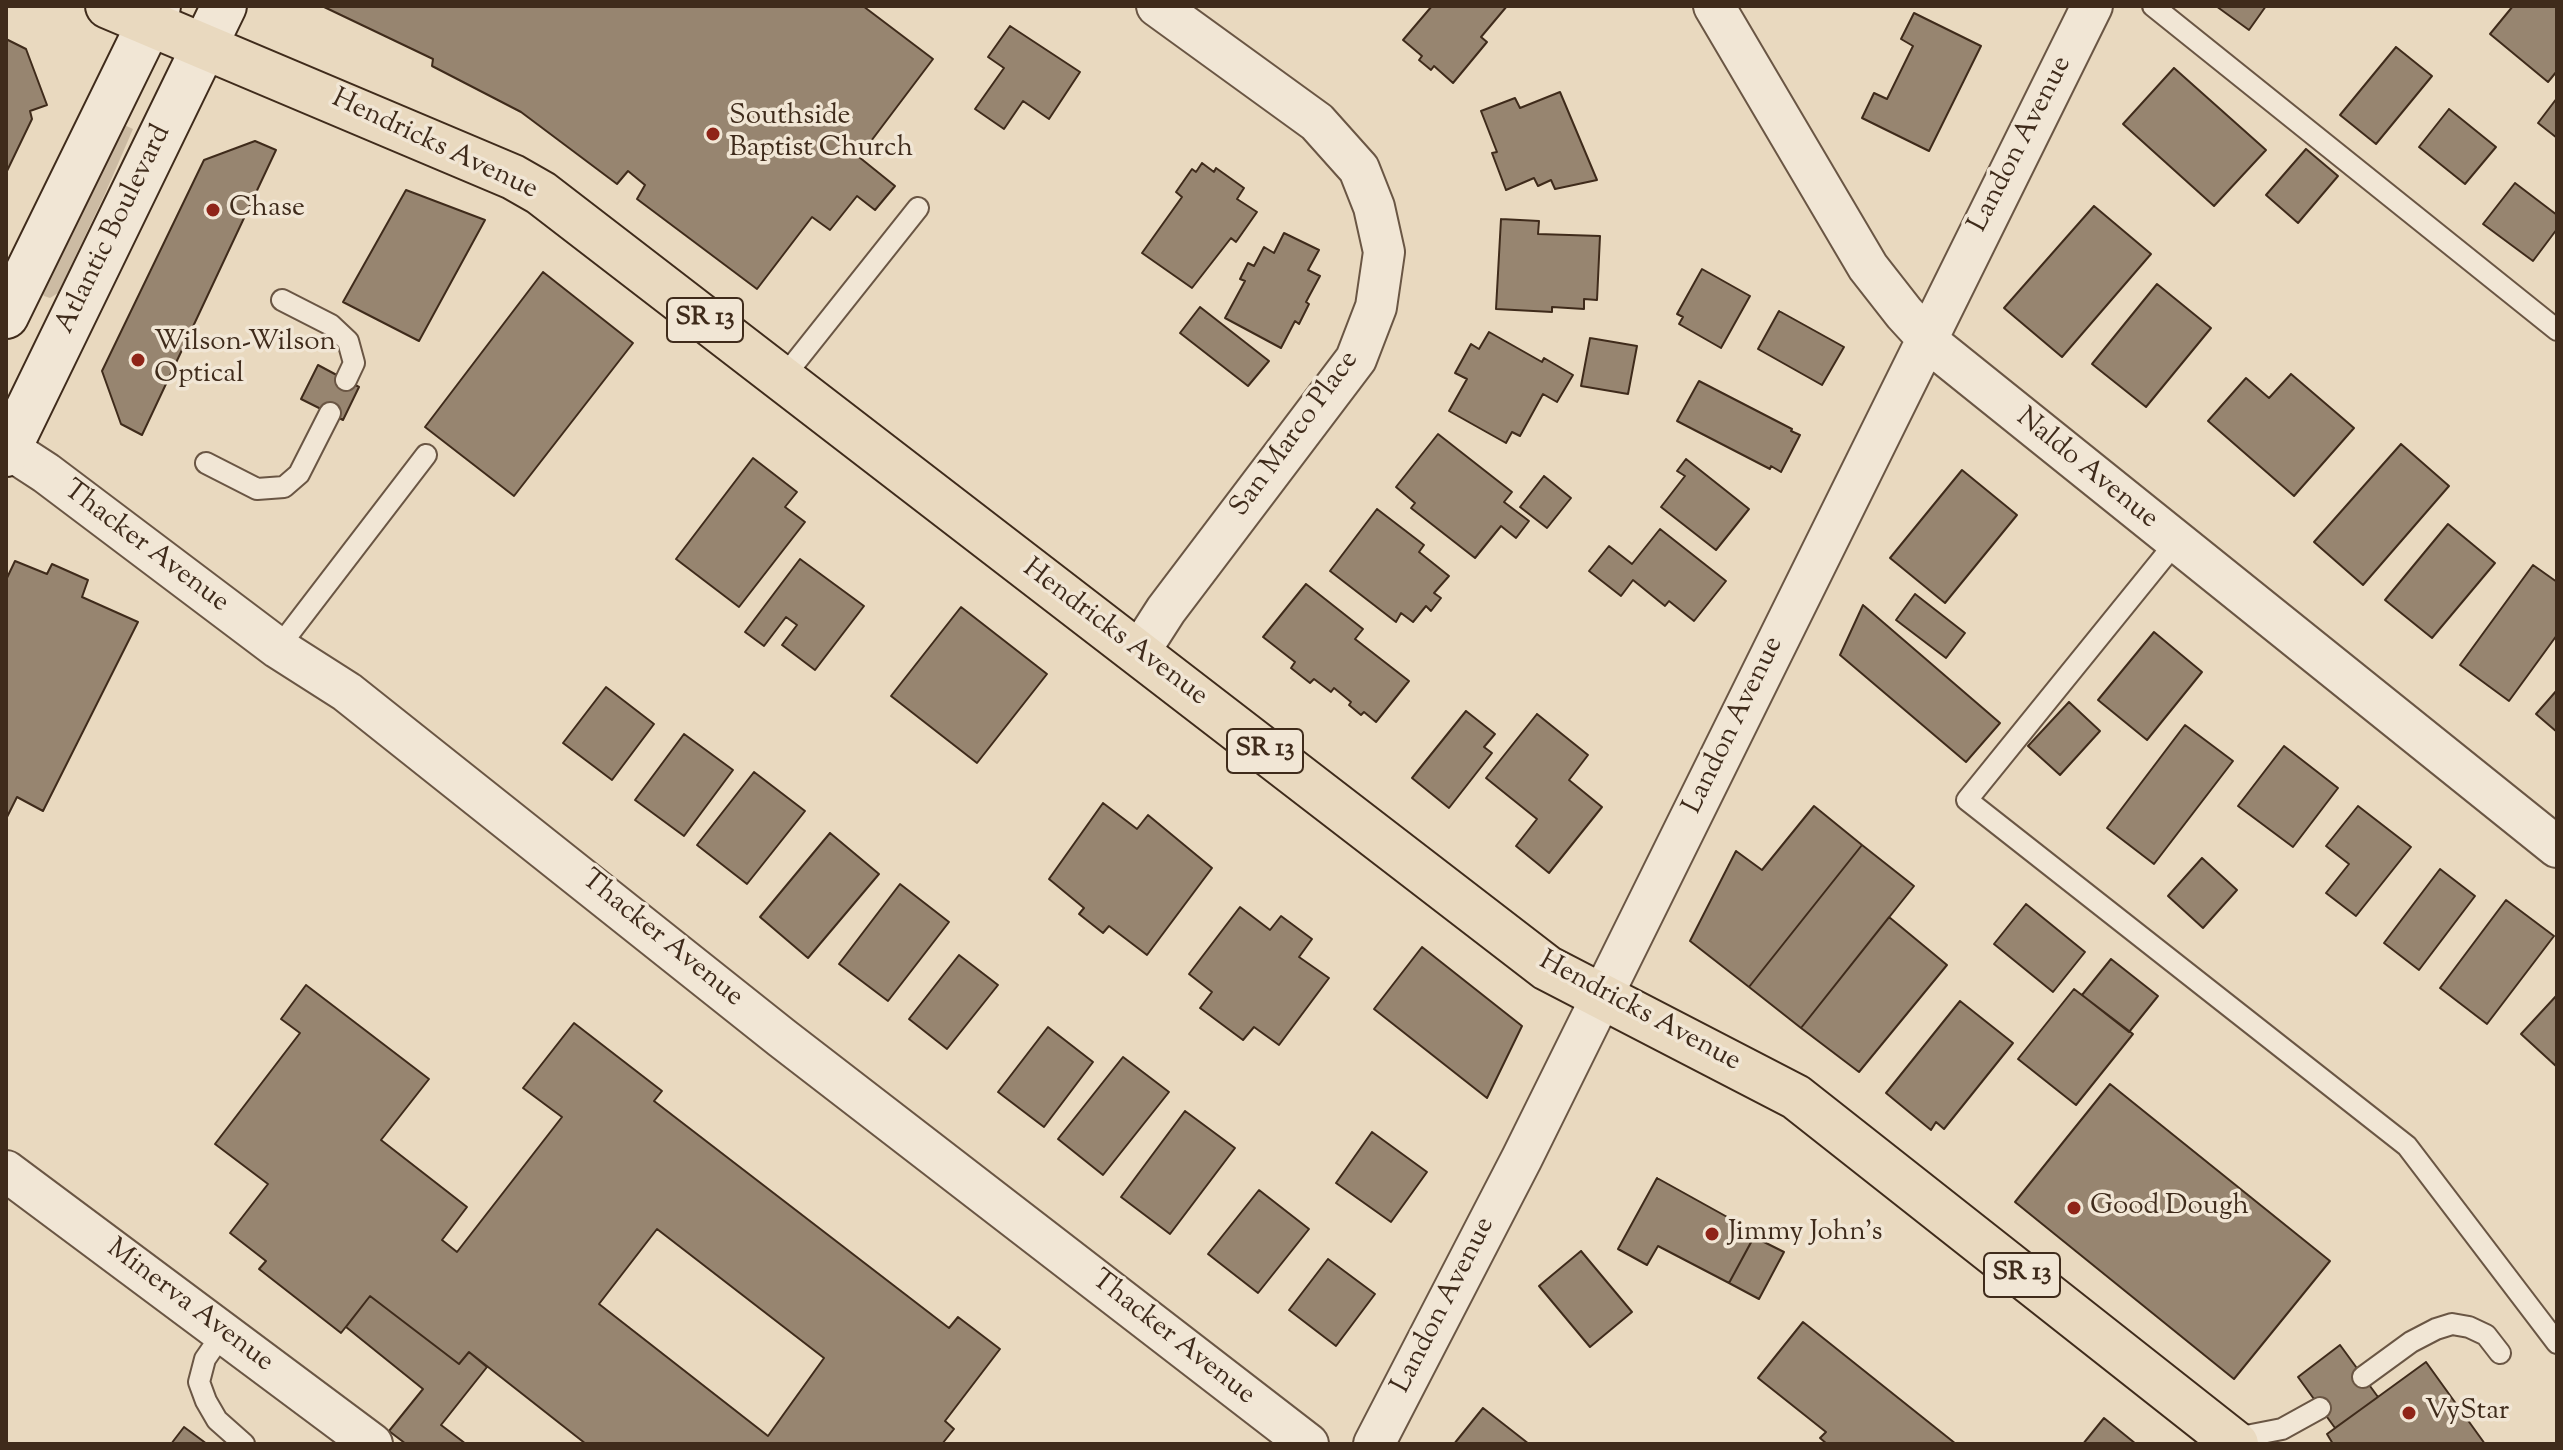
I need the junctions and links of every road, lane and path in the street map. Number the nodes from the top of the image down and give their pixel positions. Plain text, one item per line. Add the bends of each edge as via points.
1 (108, 6) edge
2 (224, 6) edge
3 (1157, 6) edge
4 (1714, 6) edge
5 (2092, 6) edge
6 (2153, 6) edge
7 (154, 14) edge
8 (204, 47) junction
9 (918, 208) dead end
10 (282, 300) dead end
11 (6, 316) edge
12 (2557, 330) edge
13 (1926, 338) junction
14 (782, 379) junction
15 (346, 380) dead end
16 (330, 413) dead end
17 (7, 450) edge
18 (426, 455) dead end
19 (206, 463) dead end
20 (2176, 542) junction
21 (278, 648) junction
22 (1139, 652) junction
23 (2557, 847) edge
24 (1603, 996) junction
25 (6, 1171) edge
26 (223, 1333) junction
27 (2557, 1343) edge
28 (2500, 1353) dead end
29 (2363, 1377) dead end
30 (2320, 1408) dead end
31 (2233, 1442) edge
32 (244, 1444) edge
33 (372, 1444) edge
34 (1308, 1444) edge
35 (1374, 1444) edge

1 - 7 main road, Hendricks Avenue / SR 13
2 - 8 main road, Atlantic Boulevard
3 - 22 street, San Marco Place via 1317,122 1359,169 1384,252 1376,307 1356,359
4 - 13 street, Naldo Avenue via 1860,254
5 - 13 street, Landon Avenue
6 - 12 lane
7 - 8 main road, Hendricks Avenue / SR 13
7 - 11 main road
8 - 14 main road, Hendricks Avenue / SR 13 via 527,185
8 - 17 main road, Atlantic Boulevard
9 - 14 lane
10 - 15 lane via 331,325 348,341 354,363
13 - 20 street, Naldo Avenue
13 - 24 street, Landon Avenue
14 - 22 main road, Hendricks Avenue / SR 13
16 - 19 lane via 299,474 284,487 257,489
17 - 21 street, Thacker Avenue via 46,473
18 - 21 lane
20 - 23 street, Naldo Avenue
20 - 27 lane via 1967,800 2407,1146
21 - 34 street, Thacker Avenue via 347,692 782,1038
22 - 24 main road, Hendricks Avenue / SR 13 via 1547,968
24 - 31 main road, Hendricks Avenue / SR 13 via 1796,1097
24 - 35 street, Landon Avenue
25 - 26 street, Minerva Avenue
26 - 32 lane via 205,1359 199,1382 217,1420
26 - 33 street, Minerva Avenue
28 - 29 lane via 2486,1335 2452,1324 2411,1342
30 - 31 lane via 2282,1429

